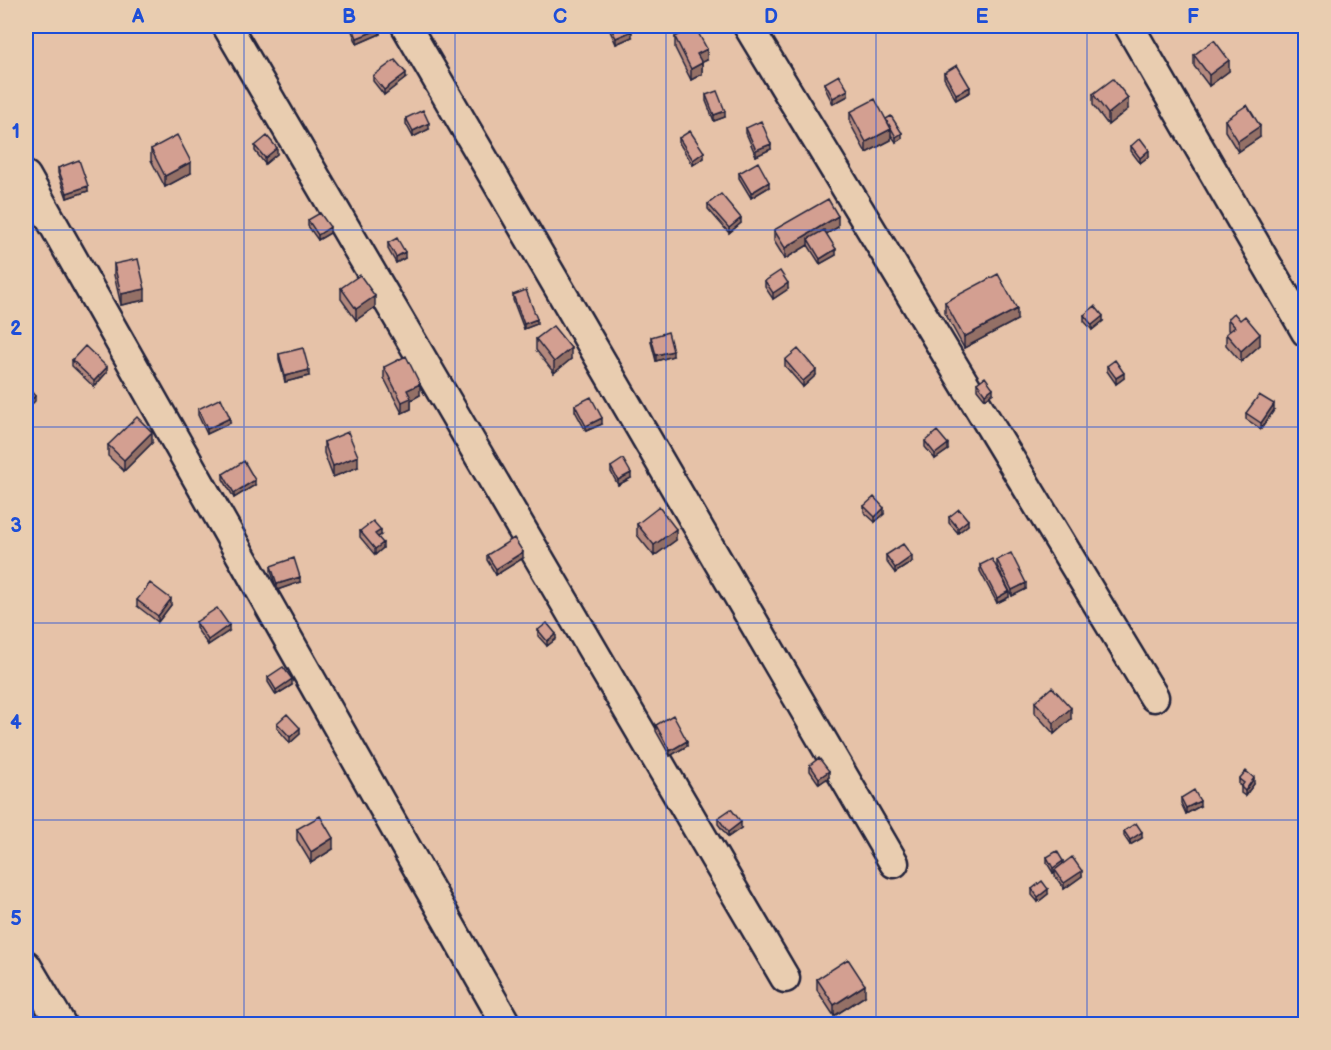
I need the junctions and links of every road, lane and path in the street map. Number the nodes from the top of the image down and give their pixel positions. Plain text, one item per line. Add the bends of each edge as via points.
1 (227, 26) edge
2 (406, 26) edge
3 (748, 26) edge
4 (1129, 26) edge
5 (26, 176) edge
6 (1305, 332) edge
7 (1154, 697) dead end
8 (894, 863) dead end
9 (26, 965) edge
10 (785, 978) dead end
11 (61, 1024) edge
12 (506, 1024) edge

1 - 10 street
2 - 8 street
3 - 7 street
4 - 6 street
5 - 12 street
9 - 11 street

